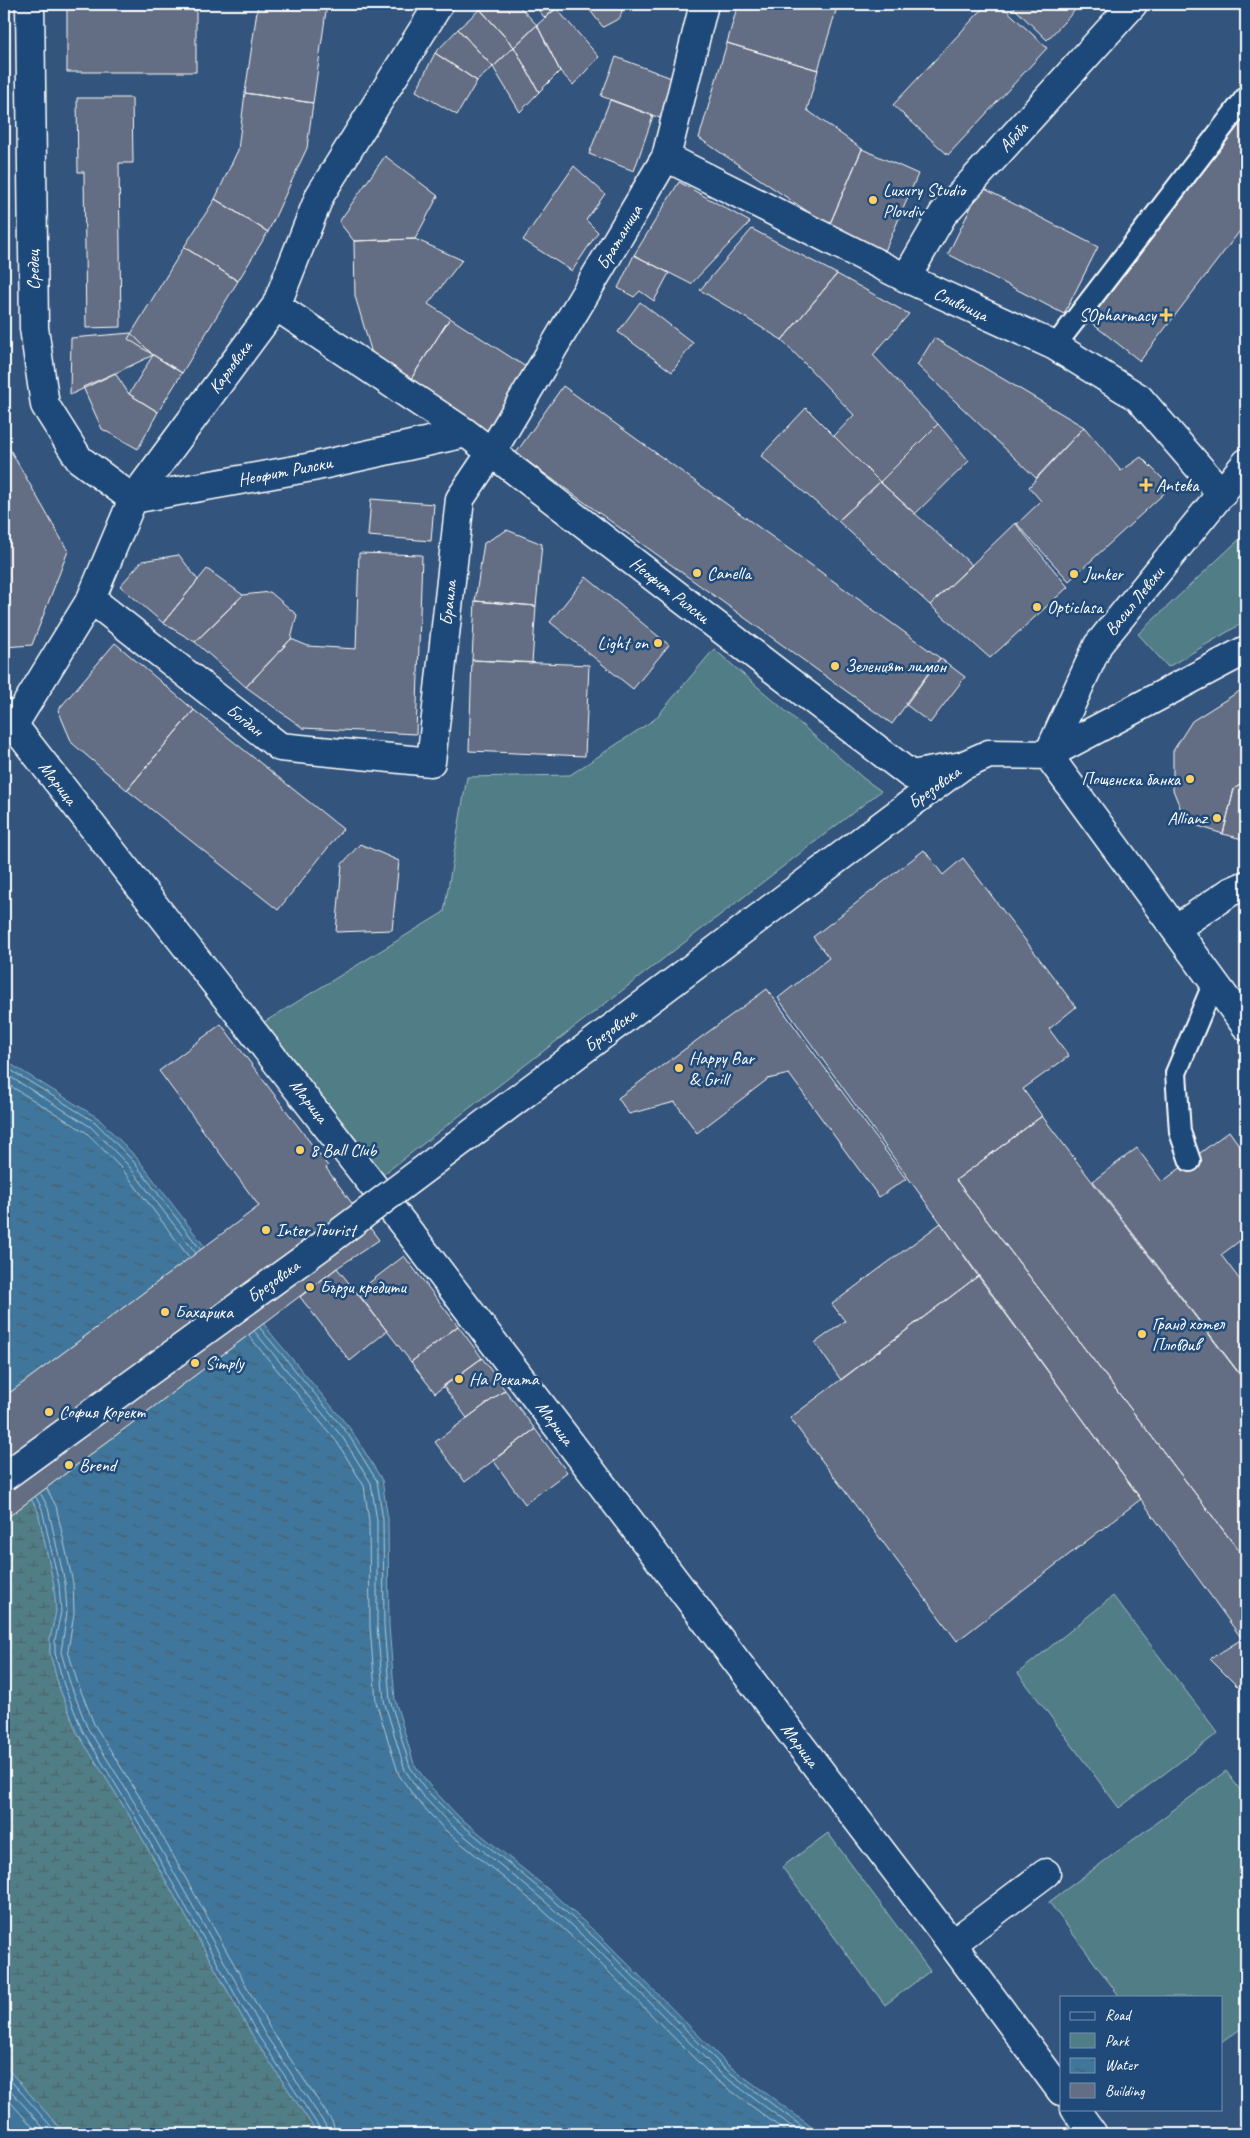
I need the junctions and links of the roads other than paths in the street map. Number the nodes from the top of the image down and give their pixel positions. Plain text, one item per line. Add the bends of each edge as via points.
1 (30, 4) edge
2 (439, 4) edge
3 (704, 4) edge
4 (1133, 4) edge
5 (1246, 97) edge
6 (666, 157) junction
7 (906, 278) junction
8 (276, 306) junction
9 (1055, 346) junction
10 (466, 433) junction
11 (491, 453) junction
12 (1246, 463) edge
13 (1222, 494) junction
14 (134, 499) junction
15 (91, 599) junction
16 (1246, 650) edge
17 (8, 719) edge
18 (1048, 755) junction
19 (431, 762) joint
20 (962, 766) junction
21 (1246, 885) edge
22 (1175, 929) junction
23 (1214, 982) junction
24 (1246, 1026) edge
25 (1190, 1161) dead end
26 (4, 1477) edge
27 (1046, 1873) dead end
28 (952, 1944) junction
29 (1060, 2090) edge
30 (1076, 2110) edge
31 (1093, 2134) edge

1 - 14 street, Средец via 34,328 45,405 78,459
2 - 8 street, Карловска via 320,195
3 - 6 street, Братаница
4 - 7 street, Абоба via 943,214
5 - 9 lane
6 - 7 street, Сливница
6 - 11 street, Братаница
7 - 9 street, Сливница
8 - 10 street, Неофит Рилски
8 - 14 street, Карловска
9 - 13 street, Сливница via 1139,398
10 - 11 street, Неофит Рилски
10 - 14 street, Неофит Рилски via 312,467
11 - 19 street, Браила via 460,499
11 - 20 street, Неофит Рилски via 911,775
12 - 13 street, Васил Левски
13 - 18 street, Васил Левски via 1098,645
14 - 15 street, Карловска
15 - 17 street, Карловска
15 - 19 street, Богдан via 280,747
16 - 18 street, Брезовска
17 - 28 street, Марица via 288,1074
18 - 20 street, Брезовска via 989,754
18 - 22 street
20 - 26 street, Брезовска, bridge via 323,1245
21 - 22 street
22 - 23 street
23 - 24 street
23 - 25 lane via 1176,1073 1180,1132
27 - 28 street
28 - 29 street, Марица
30 - 31 street

